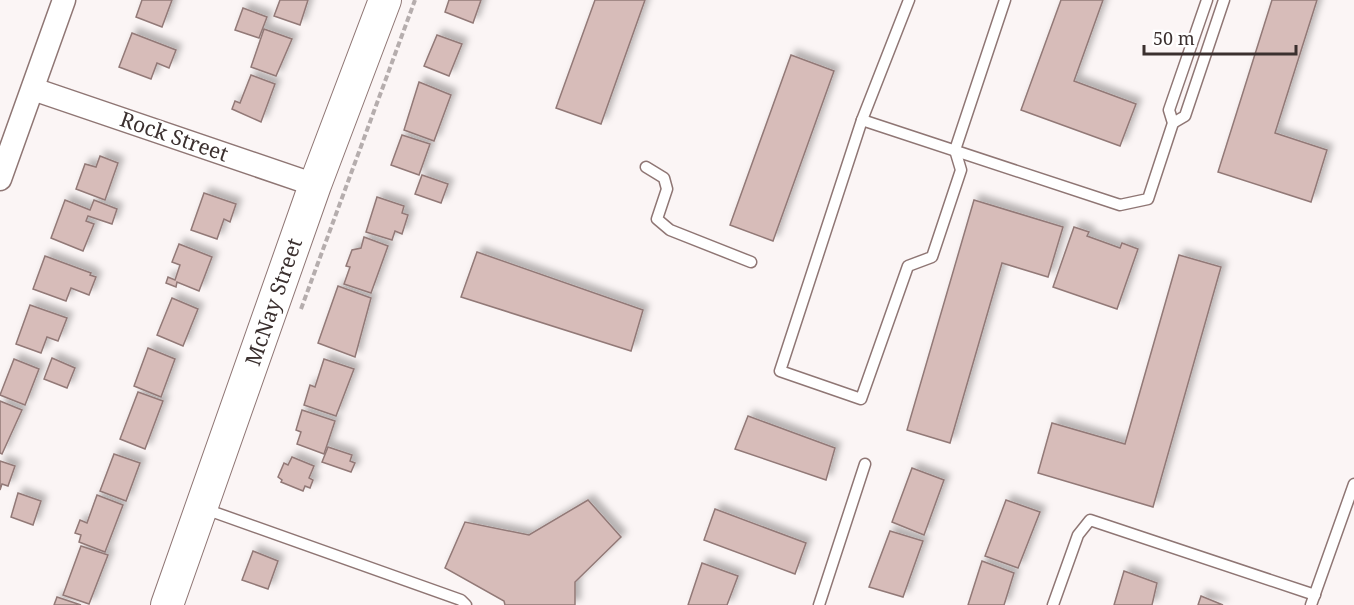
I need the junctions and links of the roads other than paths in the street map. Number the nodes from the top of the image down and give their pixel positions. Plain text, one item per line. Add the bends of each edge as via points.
1 (64, 0) edge
2 (385, 0) edge
3 (909, 0) edge
4 (1005, 0) edge
5 (1207, 0) edge
6 (1224, 0) edge
7 (33, 90) junction
8 (862, 120) junction
9 (1173, 123) junction
10 (955, 150) junction
11 (646, 167) dead end
12 (0, 179) edge
13 (315, 185) junction
14 (751, 262) dead end
15 (865, 464) dead end
16 (1354, 484) edge
17 (202, 508) junction
18 (1313, 600) edge
19 (167, 605) edge
20 (466, 605) edge
21 (819, 605) edge
22 (1053, 605) edge

1 - 7 street
2 - 13 street, McNay Street
3 - 8 lane
4 - 10 lane
5 - 9 lane via 1169,111
6 - 9 lane via 1185,116
7 - 12 street
7 - 13 street, Rock Street
8 - 10 lane
8 - 10 lane via 780,371 861,399 908,266 932,257 962,170
9 - 10 lane via 1148,200 1120,205
11 - 14 lane via 664,178 667,189 657,219 670,230
13 - 17 street, McNay Street
15 - 21 lane
16 - 18 lane
17 - 19 street, McNay Street
17 - 20 lane
18 - 22 lane via 1090,520 1078,535

